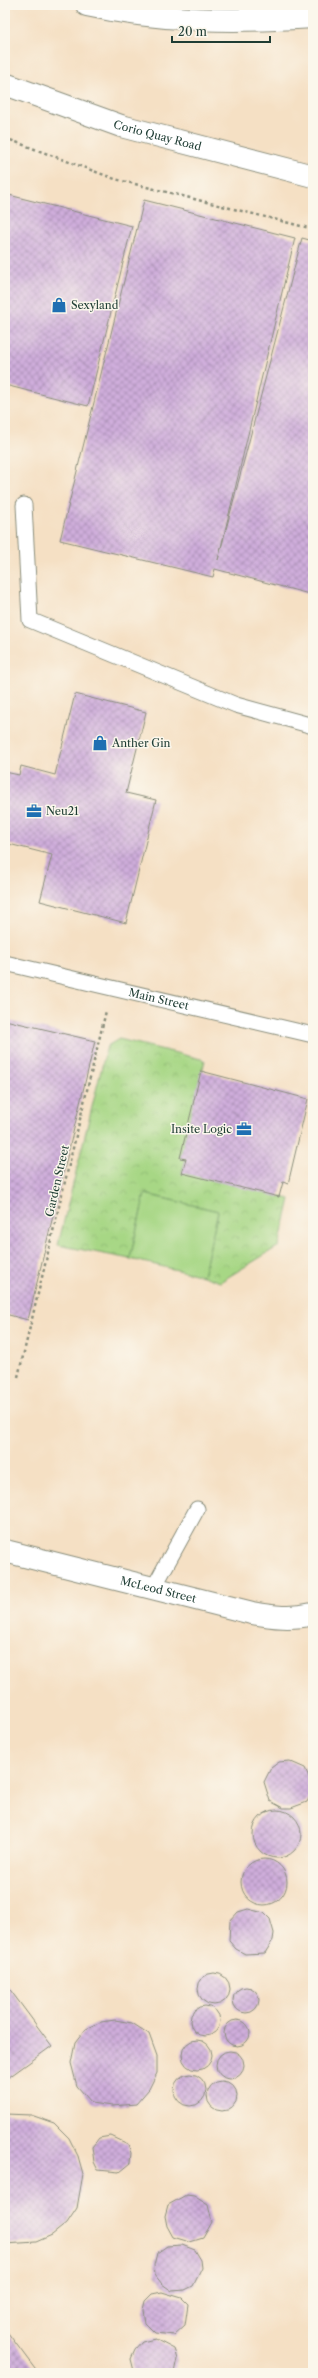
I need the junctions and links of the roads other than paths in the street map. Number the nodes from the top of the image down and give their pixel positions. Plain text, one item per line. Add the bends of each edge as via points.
1 (87, 5) edge
2 (313, 17) edge
3 (5, 84) edge
4 (313, 176) edge
5 (24, 504) dead end
6 (313, 726) edge
7 (5, 963) edge
8 (313, 1035) edge
9 (197, 1509) dead end
10 (5, 1551) edge
11 (154, 1587) junction
12 (313, 1614) edge

1 - 2 main road via 108,10 184,18 244,21
3 - 4 main road, Corio Quay Road via 121,126
5 - 6 lane via 30,620 236,705
7 - 8 lane, Main Street
9 - 11 lane
10 - 11 main road, McLeod Street
11 - 12 main road, McLeod Street via 272,1617 299,1618

